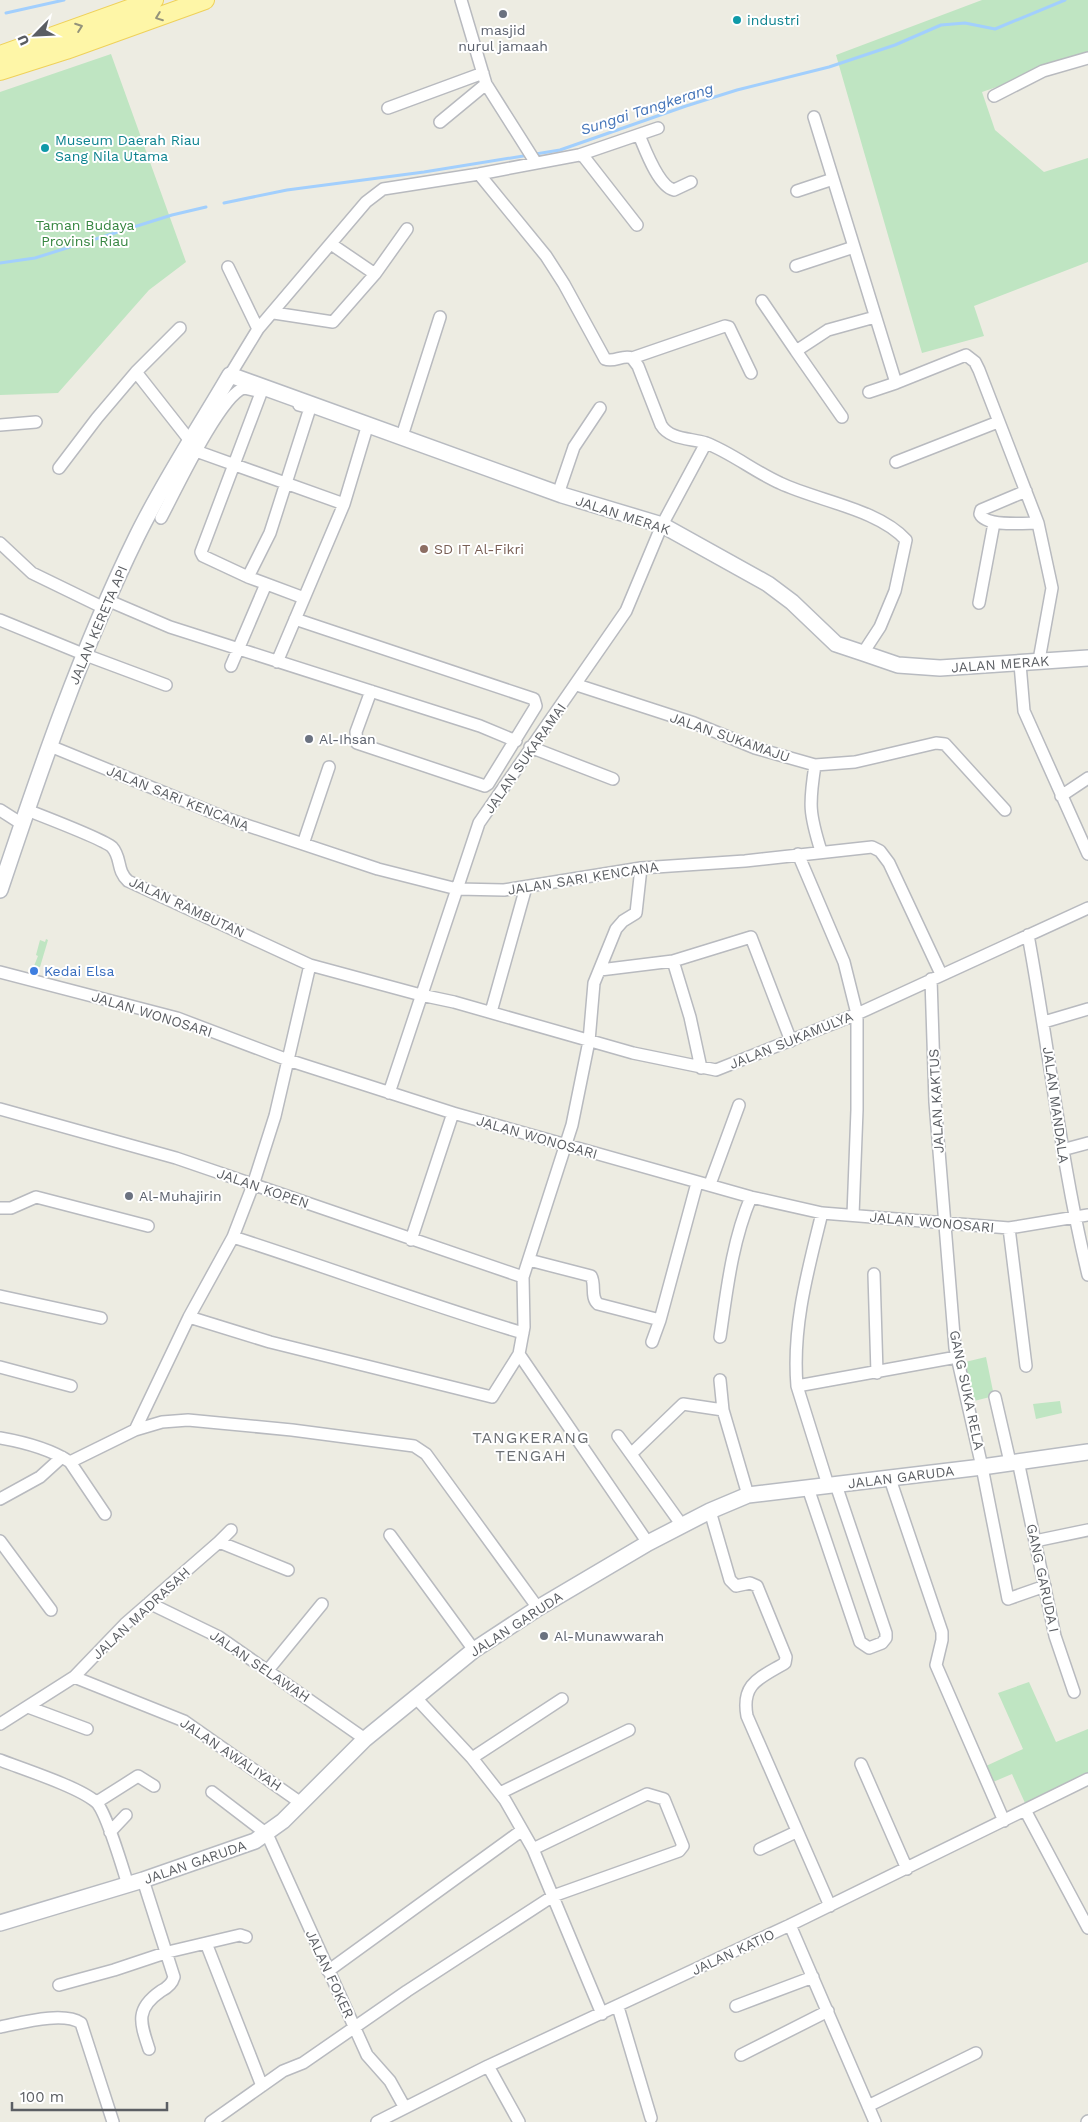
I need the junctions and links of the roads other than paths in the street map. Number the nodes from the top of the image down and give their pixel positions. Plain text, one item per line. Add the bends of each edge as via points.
1 (154, 0) edge
2 (204, 0) edge
3 (461, 0) edge
4 (0, 55) edge
5 (1088, 58) edge
6 (0, 71) edge
7 (484, 78) junction
8 (994, 96) dead end
9 (388, 108) dead end
10 (814, 117) dead end
11 (440, 122) dead end
12 (658, 128) dead end
13 (639, 135) junction
14 (579, 155) junction
15 (536, 163) junction
16 (479, 174) junction
17 (833, 179) junction
18 (691, 182) dead end
19 (797, 191) dead end
20 (638, 226) dead end
21 (407, 229) dead end
22 (331, 244) junction
23 (854, 247) junction
24 (796, 266) dead end
25 (228, 267) dead end
26 (375, 274) junction
27 (762, 301) dead end
28 (274, 313) junction
29 (440, 317) dead end
30 (876, 317) junction
31 (180, 328) dead end
32 (258, 329) junction
33 (796, 351) junction
34 (632, 358) junction
35 (136, 372) junction
36 (750, 373) dead end
37 (230, 375) junction
38 (896, 383) junction
39 (869, 392) dead end
40 (260, 393) junction
41 (600, 408) dead end
42 (842, 417) dead end
43 (36, 422) dead end
44 (998, 422) junction
45 (368, 424) junction
46 (0, 426) edge
47 (402, 436) junction
48 (706, 443) junction
49 (193, 447) junction
50 (896, 462) dead end
51 (234, 465) junction
52 (59, 468) dead end
53 (285, 483) junction
54 (1026, 491) junction
55 (558, 494) junction
56 (344, 504) junction
57 (161, 518) dead end
58 (994, 523) junction
59 (1038, 523) junction
60 (662, 525) junction
61 (0, 543) edge
62 (248, 577) junction
63 (266, 584) junction
64 (304, 598) junction
65 (106, 604) junction
66 (979, 604) dead end
67 (295, 618) junction
68 (0, 620) edge
69 (238, 650) junction
70 (83, 654) junction
71 (863, 654) junction
72 (1088, 658) edge
73 (1039, 660) junction
74 (277, 662) junction
75 (1020, 664) junction
76 (230, 666) dead end
77 (166, 685) dead end
78 (576, 685) junction
79 (371, 691) junction
80 (516, 741) junction
81 (50, 746) junction
82 (530, 747) junction
83 (815, 765) junction
84 (329, 766) dead end
85 (614, 778) dead end
86 (1088, 778) edge
87 (1061, 796) junction
88 (0, 810) edge
89 (27, 810) junction
90 (1005, 810) dead end
91 (22, 824) junction
92 (303, 844) junction
93 (822, 851) junction
94 (798, 854) junction
95 (1088, 854) edge
96 (641, 868) junction
97 (526, 887) junction
98 (457, 889) junction
99 (0, 890) edge
100 (1088, 908) edge
101 (1028, 935) junction
102 (673, 961) junction
103 (310, 965) junction
104 (600, 970) junction
105 (0, 972) edge
106 (936, 976) junction
107 (421, 995) junction
108 (1088, 1009) edge
109 (491, 1012) junction
110 (857, 1014) junction
111 (1044, 1022) junction
112 (791, 1041) junction
113 (589, 1042) junction
114 (288, 1060) junction
115 (701, 1068) junction
116 (389, 1093) junction
117 (739, 1105) dead end
118 (0, 1109) edge
119 (453, 1113) junction
120 (1088, 1142) edge
121 (564, 1145) junction
122 (1062, 1150) junction
123 (697, 1182) junction
124 (253, 1184) junction
125 (710, 1184) junction
126 (752, 1197) junction
127 (0, 1208) edge
128 (822, 1213) junction
129 (1088, 1215) edge
130 (853, 1216) junction
131 (1074, 1218) junction
132 (944, 1224) junction
133 (148, 1226) dead end
134 (1009, 1228) junction
135 (233, 1237) junction
136 (411, 1240) junction
137 (529, 1260) junction
138 (874, 1274) dead end
139 (1088, 1275) edge
140 (523, 1277) junction
141 (0, 1296) edge
142 (189, 1317) junction
143 (101, 1318) dead end
144 (660, 1320) junction
145 (523, 1333) junction
146 (720, 1337) dead end
147 (652, 1342) dead end
148 (519, 1354) junction
149 (957, 1357) junction
150 (1026, 1366) dead end
151 (0, 1367) edge
152 (878, 1373) junction
153 (720, 1380) dead end
154 (71, 1386) dead end
155 (798, 1386) junction
156 (995, 1397) dead end
157 (723, 1410) junction
158 (135, 1430) junction
159 (618, 1436) dead end
160 (0, 1438) edge
161 (1088, 1452) edge
162 (631, 1454) junction
163 (66, 1460) junction
164 (1014, 1462) junction
165 (982, 1467) junction
166 (890, 1479) junction
167 (832, 1485) junction
168 (808, 1488) junction
169 (748, 1495) junction
170 (0, 1499) edge
171 (710, 1511) junction
172 (105, 1514) dead end
173 (681, 1524) junction
174 (231, 1530) dead end
175 (1088, 1530) edge
176 (390, 1536) dead end
177 (0, 1541) edge
178 (1035, 1541) junction
179 (219, 1542) junction
180 (648, 1543) junction
181 (288, 1570) dead end
182 (1045, 1586) junction
183 (149, 1603) junction
184 (322, 1604) dead end
185 (538, 1608) junction
186 (50, 1610) dead end
187 (474, 1650) junction
188 (268, 1670) junction
189 (74, 1677) junction
190 (1074, 1692) dead end
191 (416, 1698) junction
192 (562, 1699) dead end
193 (28, 1707) junction
194 (0, 1724) edge
195 (87, 1729) dead end
196 (628, 1730) dead end
197 (365, 1739) junction
198 (472, 1758) junction
199 (0, 1760) edge
200 (861, 1764) dead end
201 (1087, 1781) edge
202 (154, 1786) dead end
203 (212, 1792) dead end
204 (500, 1792) junction
205 (96, 1802) junction
206 (301, 1803) junction
207 (1025, 1810) junction
208 (126, 1815) dead end
209 (1004, 1820) junction
210 (110, 1832) junction
211 (521, 1832) junction
212 (796, 1832) junction
213 (267, 1834) junction
214 (533, 1849) junction
215 (760, 1849) dead end
216 (907, 1869) junction
217 (143, 1880) junction
218 (128, 1885) junction
219 (553, 1896) junction
220 (830, 1906) junction
221 (0, 1922) edge
222 (790, 1925) junction
223 (1088, 1928) edge
224 (246, 1937) dead end
225 (206, 1943) junction
226 (168, 1952) junction
227 (328, 1971) junction
228 (813, 1977) junction
229 (59, 1985) dead end
230 (736, 2006) dead end
231 (618, 2007) junction
232 (828, 2011) junction
233 (602, 2014) junction
234 (0, 2027) edge
235 (354, 2027) junction
236 (149, 2049) dead end
237 (976, 2053) dead end
238 (741, 2055) dead end
239 (488, 2066) junction
240 (262, 2086) junction
241 (868, 2106) junction
242 (405, 2108) junction
243 (651, 2118) dead end
244 (113, 2122) edge
245 (211, 2122) edge
246 (377, 2122) edge
247 (520, 2122) edge
248 (875, 2122) edge

4 -> 1 main road
2 -> 6 main road via 74,48
3 - 7 street
5 - 8 street via 1043,71
7 - 9 street
7 - 11 street
7 - 15 street
10 - 17 street
12 - 13 street
13 - 14 street
13 - 18 street via 657,174 668,188 674,190
14 - 15 street
14 - 20 street via 584,157
15 - 16 street
16 - 22 street via 380,190
16 - 34 street via 546,256 602,356 609,360
17 - 19 street
17 - 23 street
21 - 26 street
22 - 26 street
22 - 28 street
23 - 24 street
23 - 30 street
25 - 32 street
26 - 28 street via 334,322
27 - 33 street
28 - 32 street
29 - 47 street
30 - 33 street via 828,330
30 - 38 street
31 - 35 street
32 - 37 street
33 - 42 street
34 - 36 street via 725,326 734,334
34 - 48 street via 664,429 671,435
35 - 49 street
35 - 52 street
37 - 45 street, JALAN MERAK
37 - 49 street, JALAN KERETA API
38 - 39 street
38 - 44 street via 966,355 979,370
40 - 49 street via 244,388 233,395
40 - 51 street
40 - 53 street via 310,408
41 - 55 street via 574,447
43 - 46 street
44 - 50 street
44 - 54 street
45 - 47 street, JALAN MERAK
45 - 56 street
47 - 55 street, JALAN MERAK
48 - 60 street, JALAN SUKARAMAI
48 - 71 street via 781,484 876,520 906,540 895,591 880,627
49 - 51 street
49 - 57 street
49 - 65 street, JALAN KERETA API via 148,515
51 - 53 street
51 - 62 street via 201,552 203,556
53 - 56 street
53 - 62 street via 270,533
54 - 58 street via 981,510 982,518
54 - 59 street
55 - 60 street, JALAN MERAK
56 - 64 street
58 - 59 street
58 - 66 street
59 - 73 street via 1052,588
60 - 71 street, JALAN MERAK via 768,584 836,644
60 - 78 street, JALAN SUKARAMAI via 626,610
61 - 65 street via 32,573
62 - 63 street
63 - 64 street
63 - 69 street
64 - 67 street
65 - 69 street
65 - 70 street, JALAN KERETA API
67 - 74 street
67 - 80 street via 534,699 536,706
68 - 70 street
69 - 74 street
69 - 76 street
70 - 77 street
70 - 81 street, JALAN KERETA API
71 - 75 street, JALAN MERAK via 898,665 940,668
72 - 73 street, JALAN MERAK
73 - 75 street, JALAN MERAK
74 - 79 street
75 - 87 street via 1024,712
78 - 82 street, JALAN SUKARAMAI
78 - 83 street, JALAN SUKAMAJU via 694,723 755,748
79 - 80 street
79 - 80 street via 356,732 357,743 485,786
81 - 89 street, JALAN KERETA API
81 - 92 street, JALAN SARI KENCANA via 231,820
82 - 85 street
82 - 98 street, JALAN SUKARAMAI via 479,823
83 - 90 street, JALAN SUKAMAJU via 855,762 936,742 945,744
83 - 93 street via 809,803
84 - 92 street
86 - 87 street
87 - 95 street
88 - 91 street
89 - 91 street, JALAN KERETA API
89 - 103 street, JALAN RAMBUTAN via 108,845 128,881
91 - 99 street, JALAN KERETA API
92 - 98 street, JALAN SARI KENCANA
93 - 94 street, JALAN SARI KENCANA
93 - 106 street, JALAN SARI KENCANA via 867,846 880,851 889,863
94 - 96 street, JALAN SARI KENCANA
94 - 110 street via 844,962
96 - 97 street, JALAN SARI KENCANA
96 - 104 street via 636,913 616,928
97 - 98 street, JALAN SARI KENCANA
97 - 109 street
98 - 107 street, JALAN SUKARAMAI
100 - 101 street, JALAN SUKAMULYA
101 - 106 street, JALAN SUKAMULYA
101 - 111 street, JALAN MANDALA
102 - 104 street
102 - 112 street via 751,937
102 - 115 street
103 - 107 street, JALAN RAMBUTAN
103 - 114 street
104 - 113 street via 594,983
105 - 114 street, JALAN WONOSARI via 177,1018
106 - 110 street, JALAN SUKAMULYA
106 - 132 street, JALAN KAKTUS via 935,1102
107 - 109 street, JALAN SUKAMULYA
107 - 116 street, JALAN SUKARAMAI
108 - 111 street
109 - 113 street, JALAN SUKAMULYA
110 - 112 street, JALAN SUKAMULYA
110 - 130 street
111 - 122 street, JALAN MANDALA
112 - 115 street, JALAN SUKAMULYA via 716,1070
113 - 115 street, JALAN SUKAMULYA
113 - 121 street via 572,1125
114 - 116 street, JALAN WONOSARI
114 - 124 street via 275,1116
116 - 119 street, JALAN WONOSARI
117 - 125 street
118 - 124 street, JALAN KOPEN via 176,1158
119 - 121 street, JALAN WONOSARI
119 - 136 street
120 - 122 street
121 - 123 street, JALAN WONOSARI
121 - 137 street
122 - 131 street, JALAN MANDALA
123 - 125 street, JALAN WONOSARI
123 - 144 street
124 - 135 street
124 - 136 street, JALAN KOPEN
125 - 126 street, JALAN WONOSARI
126 - 128 street, JALAN WONOSARI
126 - 146 street via 741,1221 732,1260
127 - 133 street via 11,1208 36,1197
128 - 130 street, JALAN WONOSARI
128 - 155 street via 802,1294
129 - 131 street, JALAN WONOSARI
130 - 132 street, JALAN WONOSARI
131 - 134 street, JALAN WONOSARI
131 - 139 street, JALAN MANDALA
132 - 134 street, JALAN WONOSARI
132 - 149 street, GANG SUKA RELA
134 - 150 street
135 - 142 street
135 - 145 street
136 - 140 street, JALAN KOPEN
137 - 140 street
137 - 144 street via 591,1276 594,1299 598,1304
138 - 152 street
140 - 145 street
141 - 143 street
142 - 148 street via 270,1342 491,1397
142 - 158 street
144 - 147 street
145 - 148 street
148 - 180 street
149 - 152 street
149 - 165 street, GANG SUKA RELA
151 - 154 street
152 - 155 street
153 - 157 street
155 - 167 street
156 - 164 street, GANG GARUDA I
157 - 162 street via 683,1404
157 - 169 street
158 - 163 street
158 - 185 street via 162,1422 188,1420 414,1446 426,1454
159 - 162 street
160 - 163 street
161 - 164 street, JALAN GARUDA
162 - 173 street
163 - 170 street
163 - 172 street
164 - 165 street, JALAN GARUDA
164 - 178 street, GANG GARUDA I
165 - 166 street, JALAN GARUDA
165 - 182 street, GANG SUKA RELA via 1008,1599
166 - 167 street, JALAN GARUDA
166 - 209 street via 942,1632 936,1665
167 - 168 street, JALAN GARUDA
167 - 168 street via 886,1633 885,1641 869,1648 860,1642
168 - 169 street, JALAN GARUDA
169 - 171 street, JALAN GARUDA
171 - 173 street, JALAN GARUDA
171 - 212 street via 730,1580 736,1586 750,1583 757,1586 786,1657 785,1663 750,1688 745,1696 745,1706
173 - 180 street, JALAN GARUDA
174 - 179 street, JALAN MADRASAH
175 - 178 street
176 - 187 street
177 - 186 street
178 - 182 street, GANG GARUDA I
179 - 181 street
179 - 183 street, JALAN MADRASAH
180 - 185 street, JALAN GARUDA
182 - 190 street, GANG GARUDA I via 1055,1636
183 - 188 street, JALAN SELAWAH via 219,1637
183 - 189 street, JALAN MADRASAH
184 - 188 street
185 - 187 street, JALAN GARUDA
187 - 191 street, JALAN GARUDA
188 - 197 street, JALAN SELAWAH
189 - 193 street, JALAN MADRASAH
189 - 206 street, JALAN AWALIYAH via 184,1721
191 - 197 street, JALAN GARUDA
191 - 198 street
192 - 198 street
193 - 194 street, JALAN MADRASAH
193 - 195 street
196 - 204 street
197 - 206 street, JALAN GARUDA
198 - 204 street
199 - 205 street via 69,1787
200 - 216 street
201 - 207 street, JALAN KATIO
202 - 205 street via 137,1776
203 - 213 street
204 - 211 street
205 - 210 street
206 - 213 street, JALAN GARUDA
207 - 209 street, JALAN KATIO
207 - 223 street
208 - 210 street
209 - 216 street, JALAN KATIO
210 - 218 street
211 - 214 street
211 - 227 street
212 - 215 street
212 - 220 street
213 - 217 street, JALAN GARUDA via 237,1849
213 - 227 street, JALAN FOKER
214 - 219 street
214 - 219 street via 647,1794 660,1796 666,1803 682,1842 681,1850
216 - 220 street, JALAN KATIO
217 - 218 street, JALAN GARUDA
217 - 226 street
218 - 221 street, JALAN GARUDA
219 - 233 street
219 - 235 street
220 - 222 street, JALAN KATIO
222 - 228 street
222 - 231 street, JALAN KATIO
224 - 225 street via 240,1935
225 - 226 street
225 - 240 street
226 - 229 street
226 - 236 street via 174,1977 172,1982 151,1998 142,2013 142,2027
227 - 235 street, JALAN FOKER
228 - 230 street
228 - 232 street
231 - 233 street, JALAN KATIO
231 - 243 street
232 - 238 street
232 - 241 street
233 - 239 street, JALAN KATIO
234 - 244 street via 70,2018 81,2024
235 - 240 street via 303,2063 282,2071
235 - 242 street, JALAN FOKER via 368,2055 390,2081
237 - 241 street
239 - 242 street, JALAN KATIO
239 - 247 street
240 - 245 street
241 - 248 street
242 - 246 street, JALAN KATIO

